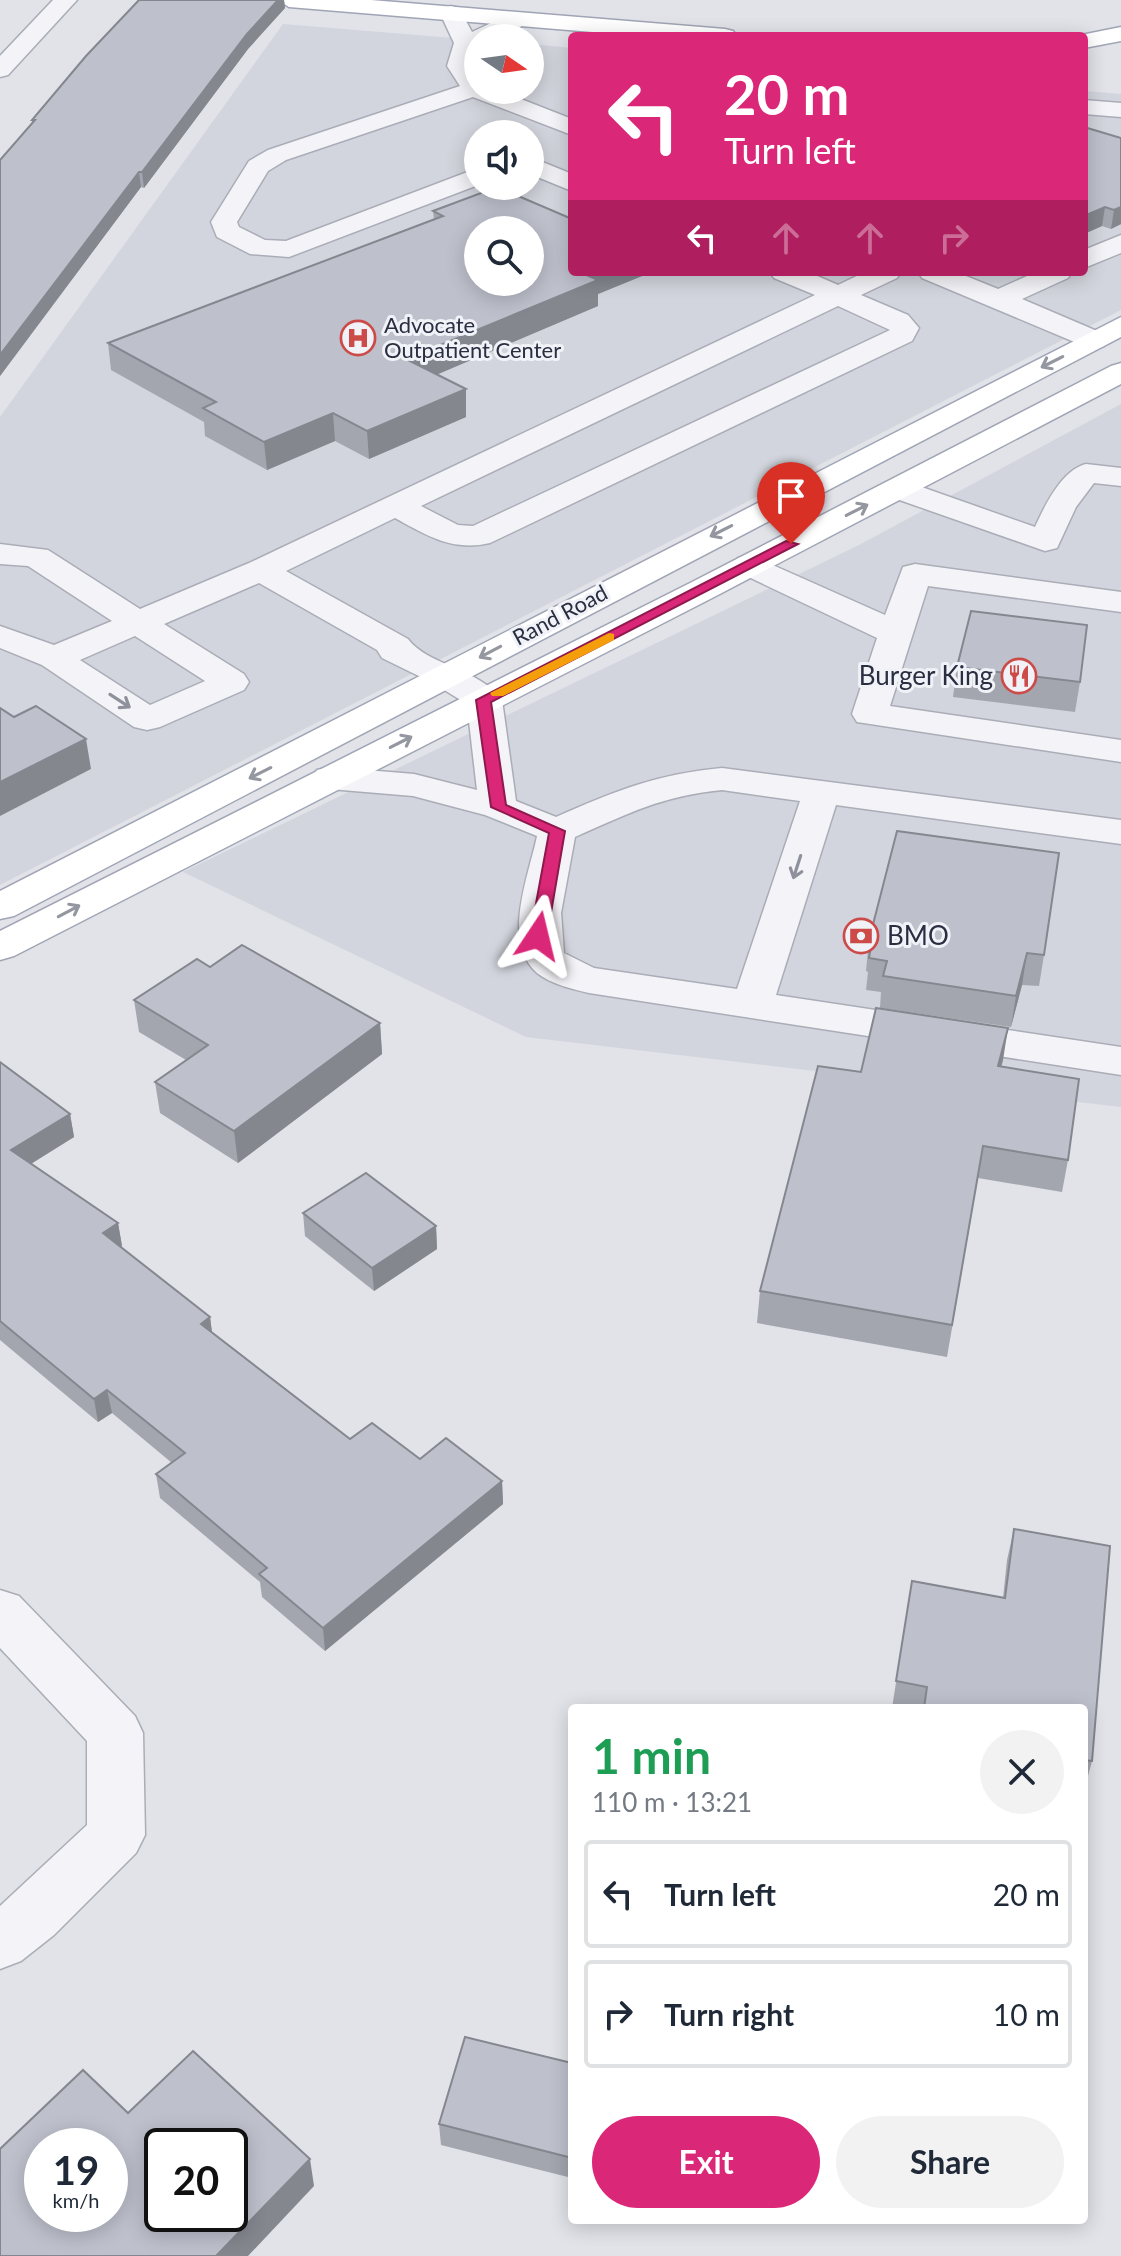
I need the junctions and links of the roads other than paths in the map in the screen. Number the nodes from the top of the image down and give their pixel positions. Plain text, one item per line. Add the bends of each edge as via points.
1 (66, 0) edge
2 (289, 0) edge
3 (497, 8) edge
4 (451, 13) junction
5 (518, 19) junction
6 (507, 24) edge
7 (676, 32) edge
8 (1121, 34) edge
9 (464, 39) edge
10 (1088, 40) edge
11 (464, 50) edge
12 (0, 70) edge
13 (464, 74) edge
14 (464, 92) edge
15 (512, 104) edge
16 (1088, 107) edge
17 (1121, 110) edge
18 (568, 126) edge
19 (568, 141) edge
20 (544, 150) edge
21 (544, 171) edge
22 (464, 181) edge
23 (568, 181) edge
24 (1121, 243) edge
25 (1088, 258) edge
26 (793, 276) edge
27 (878, 276) edge
28 (942, 276) edge
29 (1046, 276) edge
30 (838, 295) junction
31 (1000, 299) junction
32 (1107, 333) edge
33 (1121, 372) edge
34 (1121, 388) edge
35 (1003, 434) junction
36 (1121, 477) edge
37 (899, 489) junction
38 (396, 506) junction
39 (0, 554) edge
40 (750, 565) junction
41 (261, 570) junction
42 (1121, 602) edge
43 (141, 622) junction
44 (895, 633) junction
45 (0, 636) edge
46 (54, 658) junction
47 (446, 675) junction
48 (484, 700) junction
49 (1121, 751) edge
50 (330, 778) junction
51 (821, 793) junction
52 (498, 807) junction
53 (557, 831) junction
54 (1121, 832) edge
55 (0, 907) edge
56 (0, 947) edge
57 (752, 1006) junction
58 (1121, 1061) edge
59 (0, 1612) edge
60 (0, 1942) edge

1 - 12 street
2 - 4 main road
3 - 4 main road
3 - 5 main road
4 - 9 street
5 - 6 street
5 - 7 main road
8 - 10 main road
11 - 13 street via 459,66
14 - 22 street via 277,155 258,166 224,222 227,231 260,248 289,249
15 - 18 street
16 - 17 street
19 - 20 street
21 - 23 street
24 - 25 street
26 - 30 street
27 - 30 street
28 - 31 street
29 - 31 street
30 - 38 street
30 - 38 street via 898,321 905,328 902,335 478,536 452,535
31 - 32 street
32 -> 47 main road, Rand Road
33 - 35 main road, Rand Road
34 - 35 main road
35 - 37 main road, Rand Road
36 - 37 street via 1086,473 1061,506 1045,541
40 -> 37 main road, Rand Road
38 - 41 street
39 - 43 street via 36,557
40 - 44 street
40 - 48 main road, Rand Road
41 - 43 street
41 - 47 street via 396,646 394,651
42 - 44 street via 915,574
43 - 46 street
46 -> 43 street via 147,719 231,682
44 - 49 street via 870,714
45 - 46 street
47 - 48 street
47 -> 55 main road, Rand Road
50 -> 48 main road, Rand Road
48 - 52 street
50 - 52 street via 414,785
56 -> 50 main road, Rand Road
51 - 53 street via 722,779 679,783
51 - 54 street
51 -> 57 street
52 - 53 street
53 - 57 street via 538,936 546,958 589,980
57 - 58 street
59 - 60 street via 115,1733 116,1835

